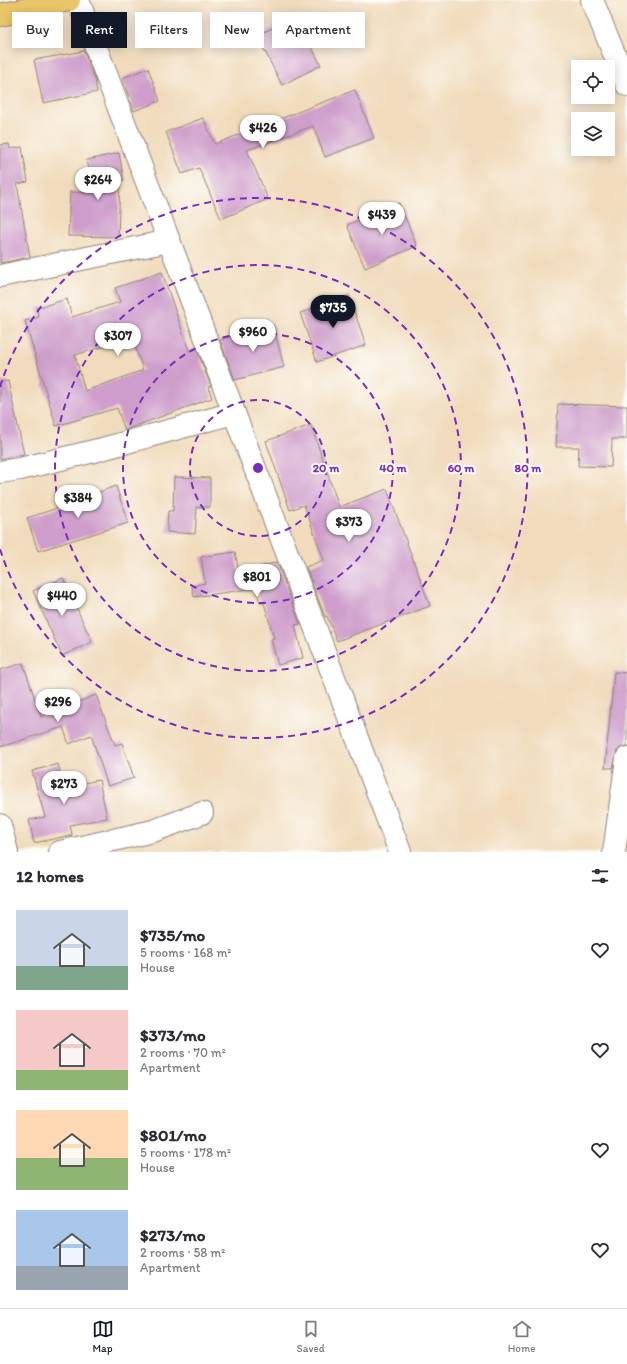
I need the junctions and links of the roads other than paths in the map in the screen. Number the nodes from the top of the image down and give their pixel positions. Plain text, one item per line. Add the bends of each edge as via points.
1 (69, 0) edge
2 (78, 0) edge
3 (592, 0) edge
4 (0, 15) edge
5 (627, 85) edge
6 (170, 241) junction
7 (0, 276) edge
8 (234, 413) junction
9 (0, 472) edge
10 (627, 758) edge
11 (202, 813) dead end
12 (0, 825) edge
13 (101, 847) edge
14 (7, 852) edge
15 (60, 852) edge
16 (400, 852) edge
17 (614, 852) edge

1 - 4 highway
2 - 6 street
3 - 5 street
6 - 7 street
6 - 8 street
8 - 9 street via 98,450
8 - 16 street
10 - 17 street
11 - 13 street
12 - 14 street
13 - 15 street

